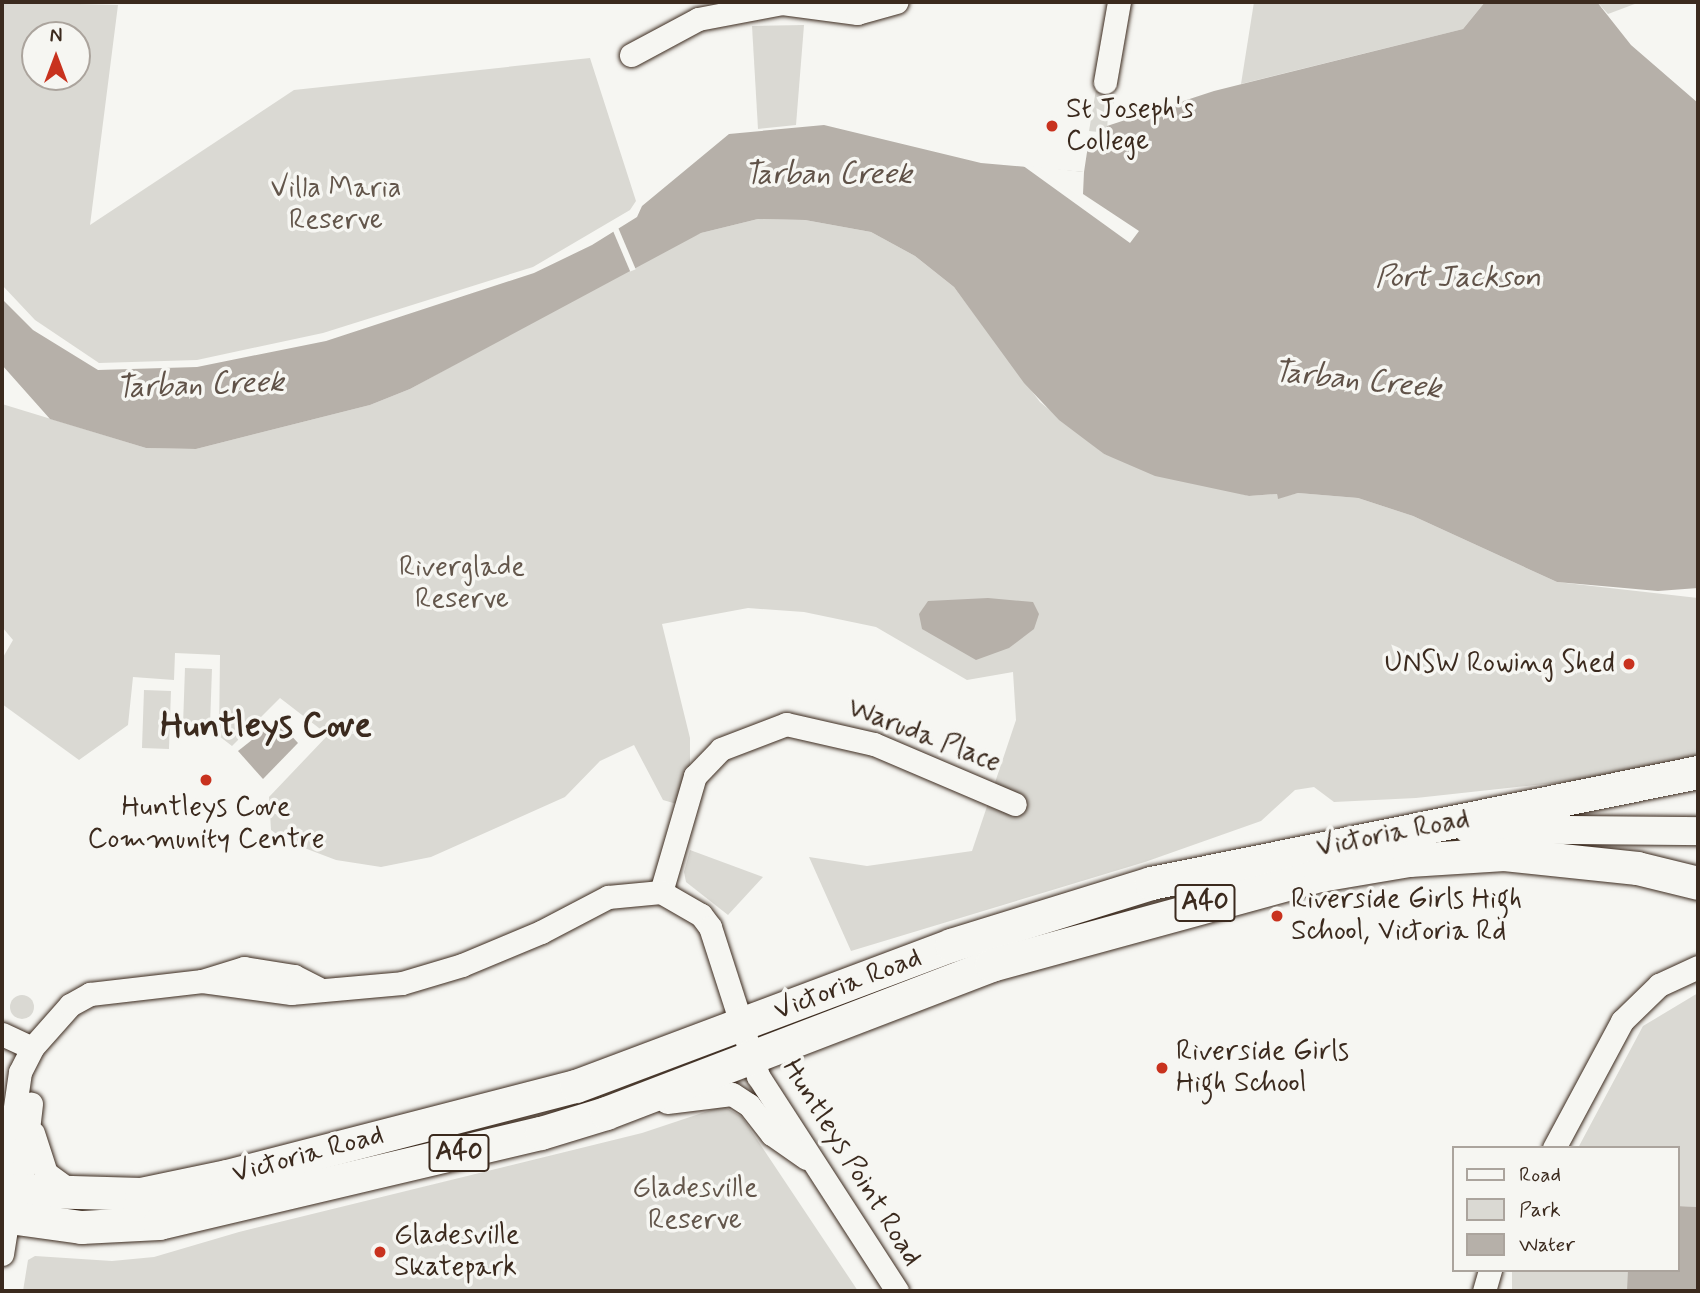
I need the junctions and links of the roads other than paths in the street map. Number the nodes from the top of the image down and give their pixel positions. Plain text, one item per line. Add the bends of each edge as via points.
1 (896, 2) edge
2 (1119, 2) edge
3 (696, 10) edge
4 (631, 55) dead end
5 (1105, 82) dead end
6 (1698, 772) edge
7 (1015, 804) dead end
8 (1698, 831) edge
9 (1351, 841) junction
10 (1698, 883) edge
11 (662, 892) junction
12 (1698, 967) edge
13 (2, 1034) edge
14 (746, 1041) junction
15 (32, 1048) junction
16 (606, 1113) junction
17 (14, 1133) edge
18 (1555, 1146) edge
19 (817, 1166) junction
20 (115, 1195) junction
21 (7, 1201) edge
22 (2, 1254) edge
23 (1489, 1272) edge
24 (897, 1291) edge
25 (1484, 1291) edge

1 - 3 street via 857,13 782,3
2 - 5 street
3 - 4 street
6 - 9 highway, Victoria Road / A40
7 - 11 street, Waruda Place via 874,744 786,724 721,749 695,776
8 - 9 main road via 1436,830
9 - 14 highway, Victoria Road / A40 via 1151,883 1051,912 938,950
10 - 14 highway, Victoria Road / A40 via 1637,868 1504,854 1409,860 1320,875 991,965
11 - 14 street, Huntleys Point Road via 701,915 710,927
11 - 15 street via 608,897 511,945 413,979 291,993 202,981 90,994 54,1019
12 - 18 street via 1659,985 1622,1021
13 - 15 street
14 - 16 highway, Victoria Road / A40
14 - 19 street, Huntleys Point Road via 761,1081
14 - 20 highway, Victoria Road / A40 via 215,1179
15 - 17 street via 20,1072
16 - 19 street via 707,1094 732,1094 749,1105 772,1134
16 - 21 highway, Victoria Road / A40 via 285,1196 159,1223 90,1227
17 - 20 street via 54,1182 83,1194
17 - 21 street
19 - 24 street, Huntleys Point Road
20 - 21 highway, Victoria Road / A40
21 - 22 street
23 - 25 street

